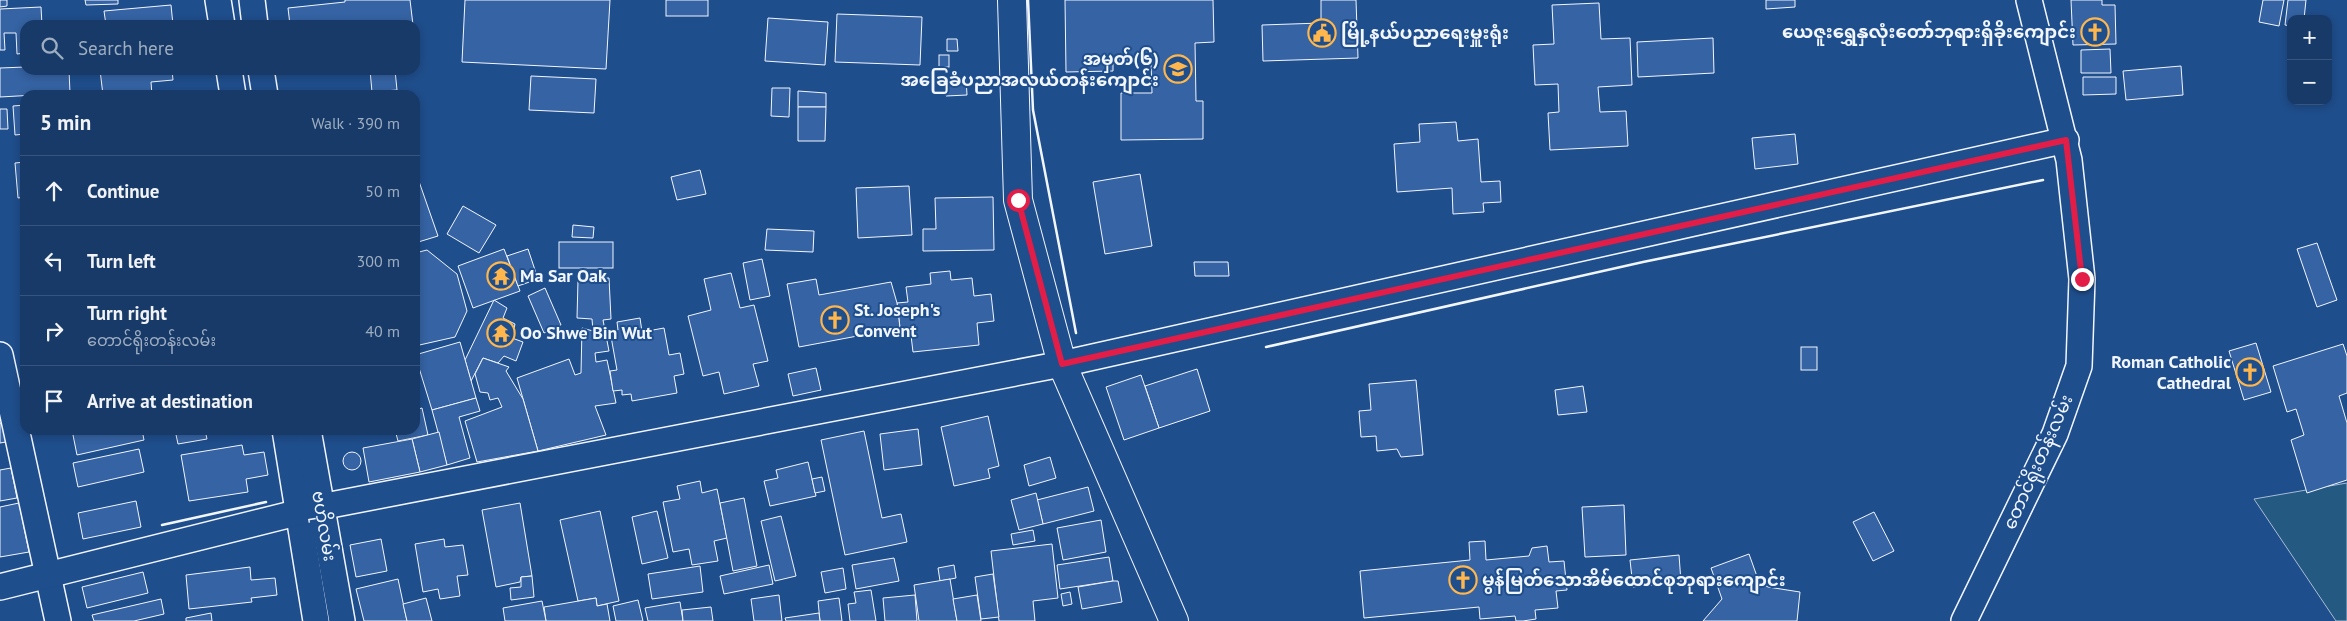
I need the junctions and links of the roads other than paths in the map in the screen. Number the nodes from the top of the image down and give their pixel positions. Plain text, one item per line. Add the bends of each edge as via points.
1 (218, 0) edge
2 (252, 0) edge
3 (1012, 0) edge
4 (2029, 0) edge
5 (221, 20) edge
6 (254, 20) edge
7 (230, 75) edge
8 (262, 75) edge
9 (232, 90) edge
10 (264, 90) edge
11 (2066, 140) junction
12 (0, 355) edge
13 (1062, 364) junction
14 (286, 435) edge
15 (308, 435) edge
16 (309, 510) junction
17 (48, 573) junction
18 (0, 587) edge
19 (58, 621) edge
20 (316, 621) edge
21 (342, 621) edge
22 (1174, 621) edge
23 (1964, 621) edge

1 - 5 street
2 - 6 street
3 - 13 main road via 1018,200
4 - 11 street, တောင်ရိုးတန်းလမ်း
7 - 9 street
8 - 10 street
11 - 13 street
11 - 23 street, တောင်ရိုးတန်းလမ်း via 2082,279 2079,366 2055,434
12 - 17 street
13 - 16 street
13 - 22 main road
14 - 16 street, ဗဟိုလမ်း
15 - 16 street, ဗဟိုလမ်း
16 - 17 street
16 - 20 street, ဗဟိုလမ်း
16 - 21 street, ဗဟိုလမ်း
17 - 18 street
17 - 19 street

